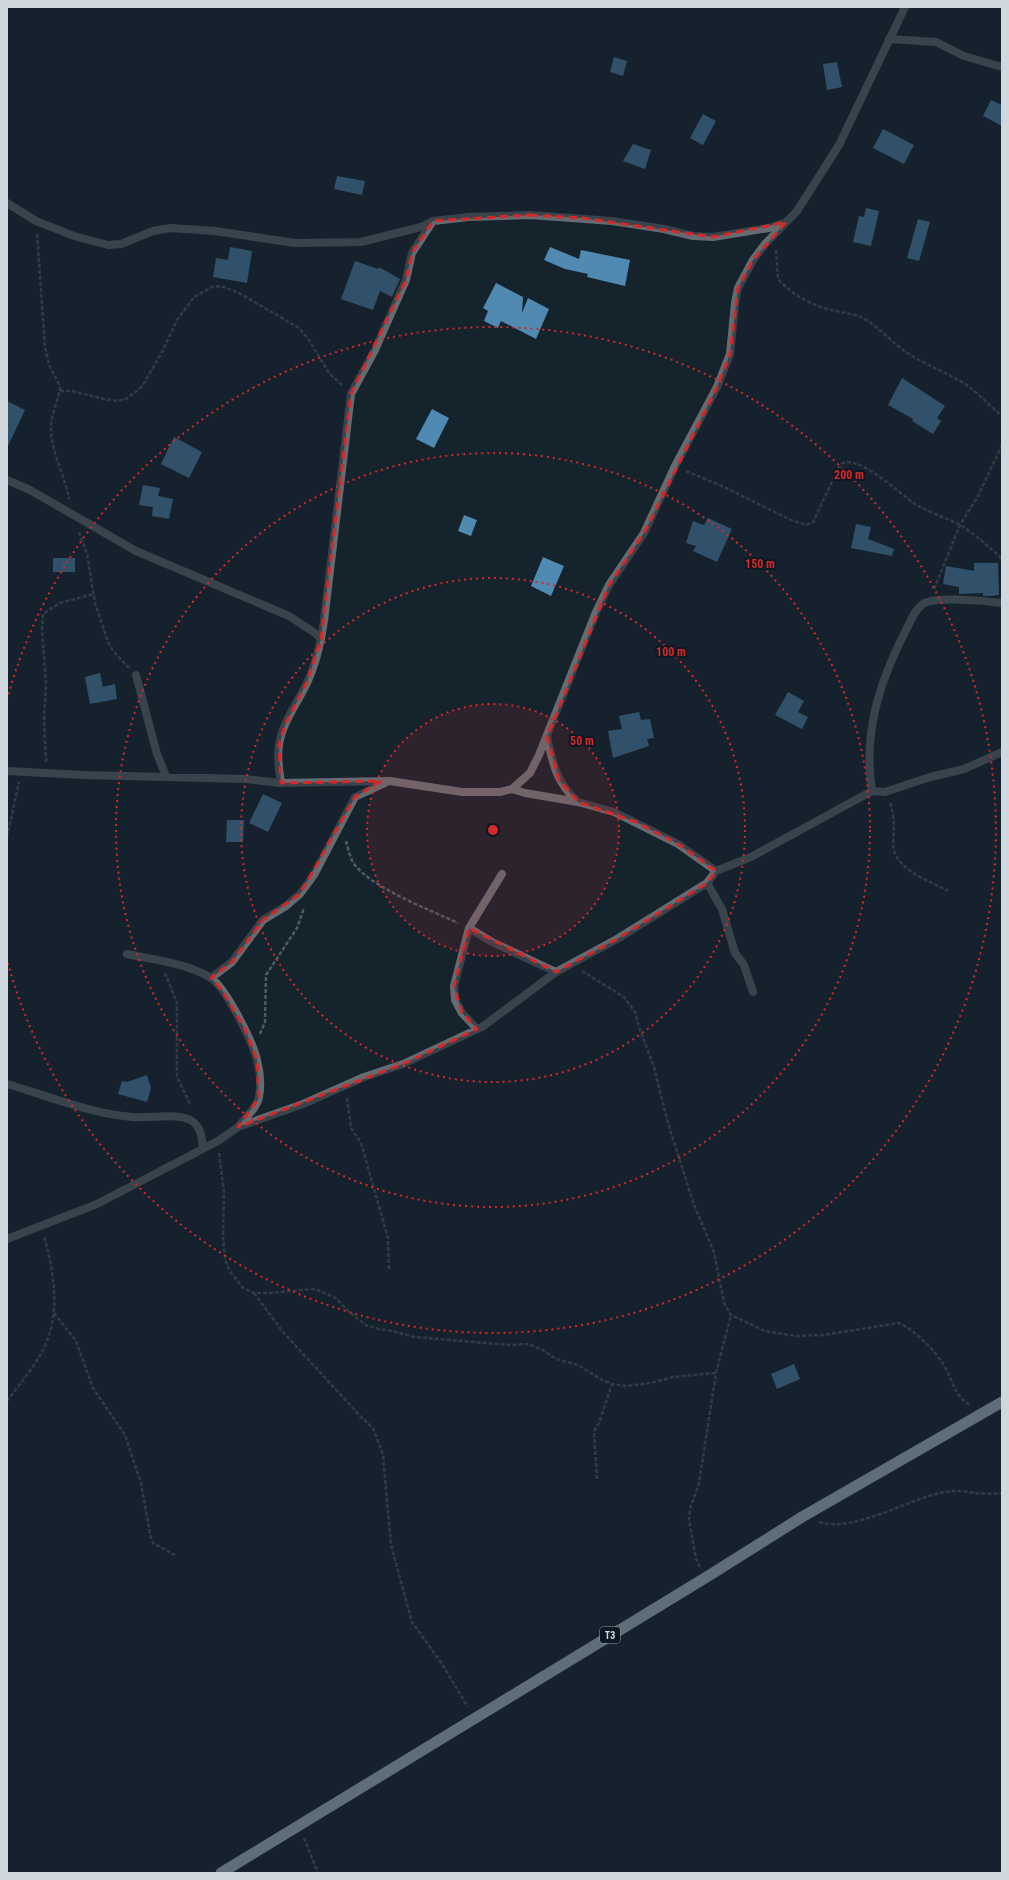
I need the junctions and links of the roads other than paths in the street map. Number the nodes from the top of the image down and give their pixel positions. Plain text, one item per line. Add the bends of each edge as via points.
1 (905, 7) edge
2 (889, 39) junction
3 (1002, 67) edge
4 (7, 203) edge
5 (433, 221) junction
6 (786, 222) junction
7 (7, 480) edge
8 (1002, 603) edge
9 (321, 638) junction
10 (136, 676) road end
11 (547, 737) junction
12 (1002, 752) edge
13 (7, 771) edge
14 (166, 776) junction
15 (390, 781) junction
16 (280, 783) junction
17 (512, 789) junction
18 (872, 791) junction
19 (578, 802) junction
20 (716, 871) junction
21 (502, 874) dead end
22 (707, 883) junction
23 (469, 928) junction
24 (126, 954) dead end
25 (556, 972) junction
26 (211, 978) junction
27 (753, 992) dead end
28 (477, 1029) junction
29 (7, 1084) edge
30 (238, 1127) junction
31 (203, 1148) junction
32 (7, 1239) edge
33 (1002, 1402) edge
34 (221, 1873) edge

1 - 2 street
2 - 3 street via 936,42 964,56
2 - 6 street via 839,145 798,211
4 - 5 street via 36,221 74,236 108,245 121,244 153,231 170,228 215,231 295,243 361,242 421,227
5 - 6 street via 530,215 582,218 714,237 768,228
5 - 9 street via 412,253 406,280 375,350 351,394
6 - 11 street via 753,260 738,288 730,354 714,392 675,466 644,533 609,585
7 - 9 street via 72,513 136,551 289,616
8 - 18 street via 975,600 933,601 923,604 916,612 899,645 872,718
9 - 16 street via 307,682 281,736
10 - 14 street via 157,754
11 - 17 street via 530,773
11 - 19 street via 559,780
12 - 18 street via 964,769 885,792
13 - 14 street
14 - 16 street
15 - 16 street
15 - 17 street via 462,792 500,792
15 - 26 street via 355,797 314,875 300,894 263,920 232,962
17 - 19 street
18 - 20 street via 751,857
19 - 20 street via 614,812 636,822 678,844
20 - 22 street
21 - 23 street
22 - 25 street via 617,939
22 - 27 street via 722,909 735,953 744,965
23 - 25 street via 492,942
23 - 28 street via 454,986 455,1000 462,1013
24 - 26 street via 184,965
25 - 28 street
26 - 30 street via 222,990 245,1029 257,1060 259,1098
28 - 30 street via 403,1064
29 - 31 street via 109,1114 191,1120 198,1125
30 - 31 street
31 - 32 street via 97,1204
33 - 34 highway, T3 via 802,1517 300,1827

